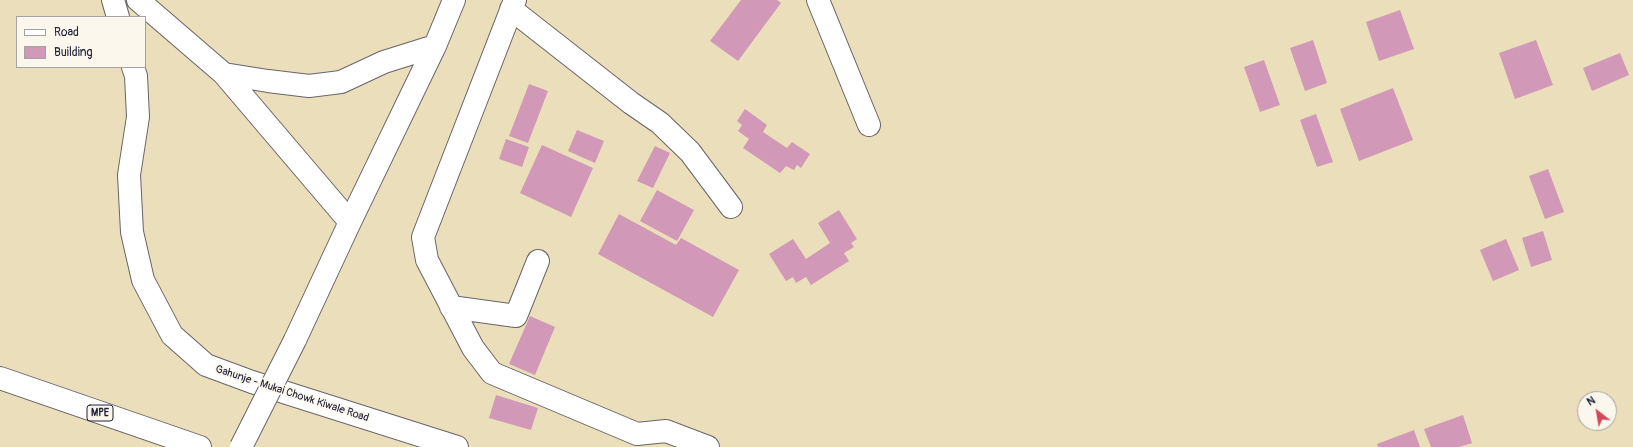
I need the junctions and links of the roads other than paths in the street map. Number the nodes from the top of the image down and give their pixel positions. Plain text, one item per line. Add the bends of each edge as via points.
1 (113, 0) edge
2 (138, 0) edge
3 (454, 0) edge
4 (818, 0) edge
5 (513, 5) edge
6 (118, 16) edge
7 (435, 46) junction
8 (133, 68) edge
9 (224, 74) junction
10 (869, 125) dead end
11 (731, 207) dead end
12 (350, 222) junction
13 (538, 261) dead end
14 (451, 307) junction
15 (0, 378) edge
16 (200, 447) edge
17 (241, 447) edge
18 (457, 447) edge
19 (708, 447) edge

1 - 6 main road
2 - 9 main road
3 - 7 main road
4 - 10 main road
5 - 11 main road via 631,103 660,123 690,152
5 - 14 main road via 423,237 427,260
7 - 9 main road via 384,62 341,82 309,86
7 - 12 main road
8 - 18 main road, Gahunje - Mukai Chowk Kiwale Road via 138,117 129,175 132,232 143,280 172,335 206,365
9 - 12 main road
12 - 17 main road, bridge
13 - 14 main road via 516,316
14 - 19 main road via 473,348 492,373 637,434 666,431
15 - 16 main road, MPE

